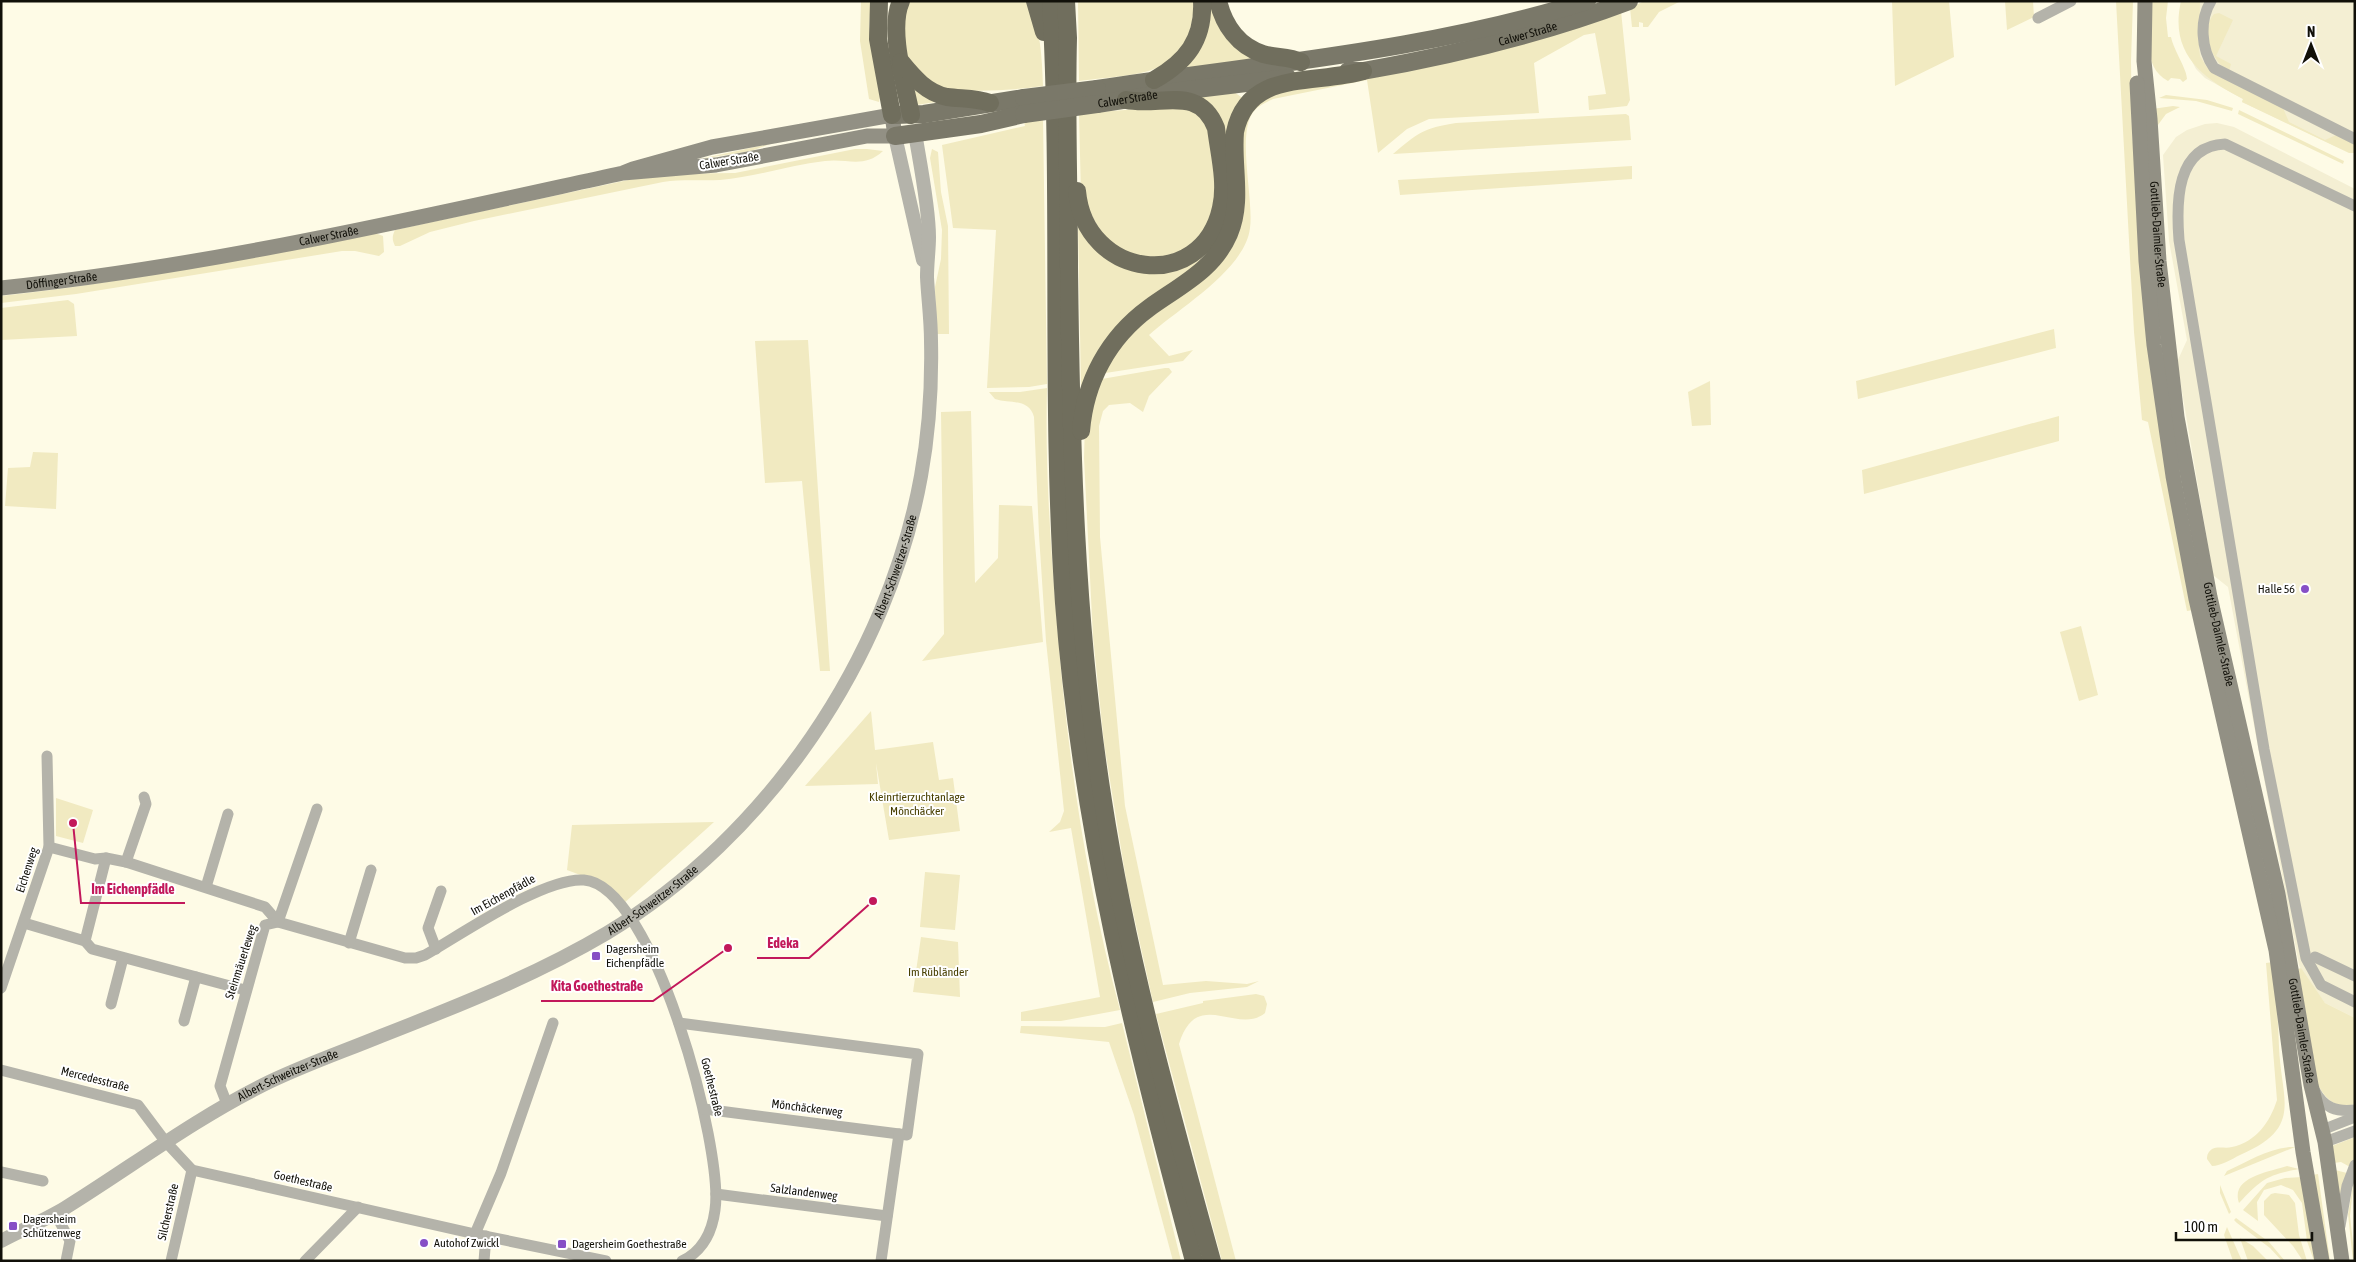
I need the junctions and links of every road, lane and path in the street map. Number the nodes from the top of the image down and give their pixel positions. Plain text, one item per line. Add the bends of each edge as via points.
1 (879, 1) edge
2 (901, 1) edge
3 (1035, 1) edge
4 (1051, 1) edge
5 (1066, 1) edge
6 (1074, 1) edge
7 (1202, 1) edge
8 (1218, 1) edge
9 (1586, 1) edge
10 (1629, 1) edge
11 (2071, 1) edge
12 (2136, 1) edge
13 (2145, 1) edge
14 (2211, 1) edge
15 (2038, 18) dead end
16 (1068, 38) junction
17 (901, 62) junction
18 (1301, 62) junction
19 (1363, 71) junction
20 (1154, 80) junction
21 (1097, 97) junction
22 (1126, 100) junction
23 (990, 103) junction
24 (1024, 106) junction
25 (892, 115) junction
26 (911, 115) junction
27 (914, 133) junction
28 (896, 136) junction
29 (1054, 136) junction
30 (2355, 139) edge
31 (1069, 153) junction
32 (623, 173) junction
33 (2355, 206) edge
34 (122, 274) joint
35 (927, 276) junction
36 (1, 288) edge
37 (1074, 486) junction
38 (47, 756) dead end
39 (144, 796) dead end
40 (317, 809) dead end
41 (228, 814) dead end
42 (49, 847) junction
43 (106, 858) junction
44 (126, 862) junction
45 (371, 870) dead end
46 (206, 887) junction
47 (441, 891) dead end
48 (631, 918) junction
49 (278, 922) junction
50 (24, 923) junction
51 (85, 941) junction
52 (349, 943) junction
53 (436, 948) junction
54 (2315, 957) dead end
55 (123, 958) junction
56 (2355, 976) edge
57 (196, 977) junction
58 (2, 981) edge
59 (245, 990) junction
60 (2355, 1002) edge
61 (112, 1004) dead end
62 (184, 1021) dead end
63 (553, 1023) dead end
64 (679, 1023) junction
65 (1, 1070) edge
66 (2311, 1085) junction
67 (227, 1104) junction
68 (704, 1109) junction
69 (2355, 1110) edge
70 (2355, 1117) edge
71 (2355, 1131) edge
72 (903, 1134) junction
73 (2323, 1136) junction
74 (165, 1141) junction
75 (2355, 1165) edge
76 (192, 1170) junction
77 (1, 1172) edge
78 (43, 1181) dead end
79 (716, 1194) junction
80 (358, 1207) junction
81 (55, 1213) junction
82 (887, 1216) junction
83 (2338, 1232) junction
84 (480, 1235) junction
85 (1, 1241) edge
86 (690, 1259) edge
87 (311, 1260) edge
88 (66, 1261) edge
89 (171, 1261) edge
90 (484, 1261) edge
91 (606, 1261) edge
92 (881, 1261) edge
93 (1194, 1261) edge
94 (1212, 1261) edge
95 (2322, 1261) edge
96 (2342, 1261) edge

1 - 25 highway via 878,39
2 - 17 highway via 897,24
3 - 29 highway via 1045,35 1047,122
4 - 29 highway
5 - 16 highway
6 - 16 highway via 1074,22
7 - 20 highway via 1197,37 1187,56 1174,69
8 - 18 highway via 1226,24 1247,46
9 - 18 main road, Calwer Straße via 1468,33
10 - 19 main road, Calwer Straße via 1548,29 1472,50
11 - 15 street
12 - 95 main road, Gottlieb-Daimler-Straße via 2137,108 2146,260 2163,415 2196,599 2276,950 2304,1159
13 - 66 main road, Gottlieb-Daimler-Straße via 2144,61 2159,261 2178,417 2210,596 2278,894
14 - 30 street via 2206,10 2204,34 2206,52 2214,68
16 - 31 highway
17 - 23 highway via 930,90 948,97 976,98
17 - 26 highway
18 - 20 main road, Calwer Straße
19 - 22 main road, Calwer Straße
19 - 37 highway via 1269,87 1248,101 1234,132 1237,203 1224,246 1202,272 1137,317 1113,342 1101,361 1084,408 1080,463
20 - 21 main road, Calwer Straße
21 - 22 main road, Calwer Straße
21 - 24 main road, Calwer Straße, bridge
22 - 31 highway via 1141,103 1189,101 1206,110 1213,119 1222,200 1217,220 1202,244 1177,261 1149,266 1129,263 1112,253 1092,235 1084,222
23 - 24 main road, Calwer Straße
23 - 26 main road, Calwer Straße
24 - 27 main road, Calwer Straße via 981,124
25 - 26 main road, Calwer Straße
25 - 28 main road
25 - 32 main road, Calwer Straße via 712,147
26 - 27 main road
27 - 28 main road, Calwer Straße
27 - 35 street via 929,233
28 - 32 main road, Calwer Straße via 866,136 716,165
28 - 35 street
29 - 93 highway via 1058,497 1078,733 1094,846 1114,941 1153,1108
31 - 37 highway
32 - 34 main road, Calwer Straße via 231,256
33 - 60 street via 2232,146 2217,145 2199,152 2184,173 2178,224 2264,749 2306,958 2321,985
34 - 36 main road, Döffinger Straße
35 - 48 street, Albert-Schweitzer-Straße via 931,342 929,403 920,478 905,542 876,623 836,700 791,766 747,816 693,869
37 - 94 highway via 1085,659 1098,771 1114,868 1147,1019
38 - 42 street, Eichenweg
39 - 44 street via 146,804
40 - 49 street
41 - 46 street
42 - 43 street, Im Eichenpfädle via 95,860
42 - 50 street, Eichenweg
43 - 44 street, Im Eichenpfädle
43 - 51 street
44 - 46 street, Im Eichenpfädle
45 - 52 street
46 - 49 street, Im Eichenpfädle via 265,907
47 - 53 street via 428,928
48 - 53 street, Im Eichenpfädle via 616,898 597,883 564,881 542,888
48 - 64 street, Goethestraße via 665,984
48 - 67 street, Albert-Schweitzer-Straße via 509,984 299,1069
49 - 52 street, Im Eichenpfädle
49 - 59 street, Steinmäuerleweg via 264,925
50 - 51 street
50 - 58 street, Eichenweg
51 - 55 street via 92,948
52 - 53 street, Im Eichenpfädle via 405,958 416,958
54 - 56 street
55 - 57 street
55 - 61 street
57 - 59 street
57 - 62 street
59 - 67 street, Steinmäuerleweg via 220,1086
63 - 84 street
64 - 68 street, Goethestraße
64 - 72 street via 918,1054
65 - 74 street, Mercedesstraße via 138,1104
66 - 69 street via 2324,1105 2334,1110
66 - 73 main road, Gottlieb-Daimler-Straße
67 - 74 street, Albert-Schweitzer-Straße
68 - 72 street, Mönchäckerweg
68 - 79 street, Goethestraße
70 - 73 street
71 - 73 street
72 - 82 street
73 - 83 main road, Gottlieb-Daimler-Straße
74 - 76 street
74 - 81 street, Albert-Schweitzer-Straße
75 - 83 street via 2347,1186
76 - 80 street, Goethestraße
76 - 89 street, Silcherstraße
77 - 78 street
79 - 82 street, Salzlandenweg
79 - 86 street, Goethestraße via 712,1226 706,1240
80 - 84 street, Goethestraße
80 - 87 street
81 - 85 street, Albert-Schweitzer-Straße
81 - 88 street via 70,1241
82 - 92 street
83 - 96 main road, Gottlieb-Daimler-Straße
84 - 90 street
84 - 91 street, Goethestraße

